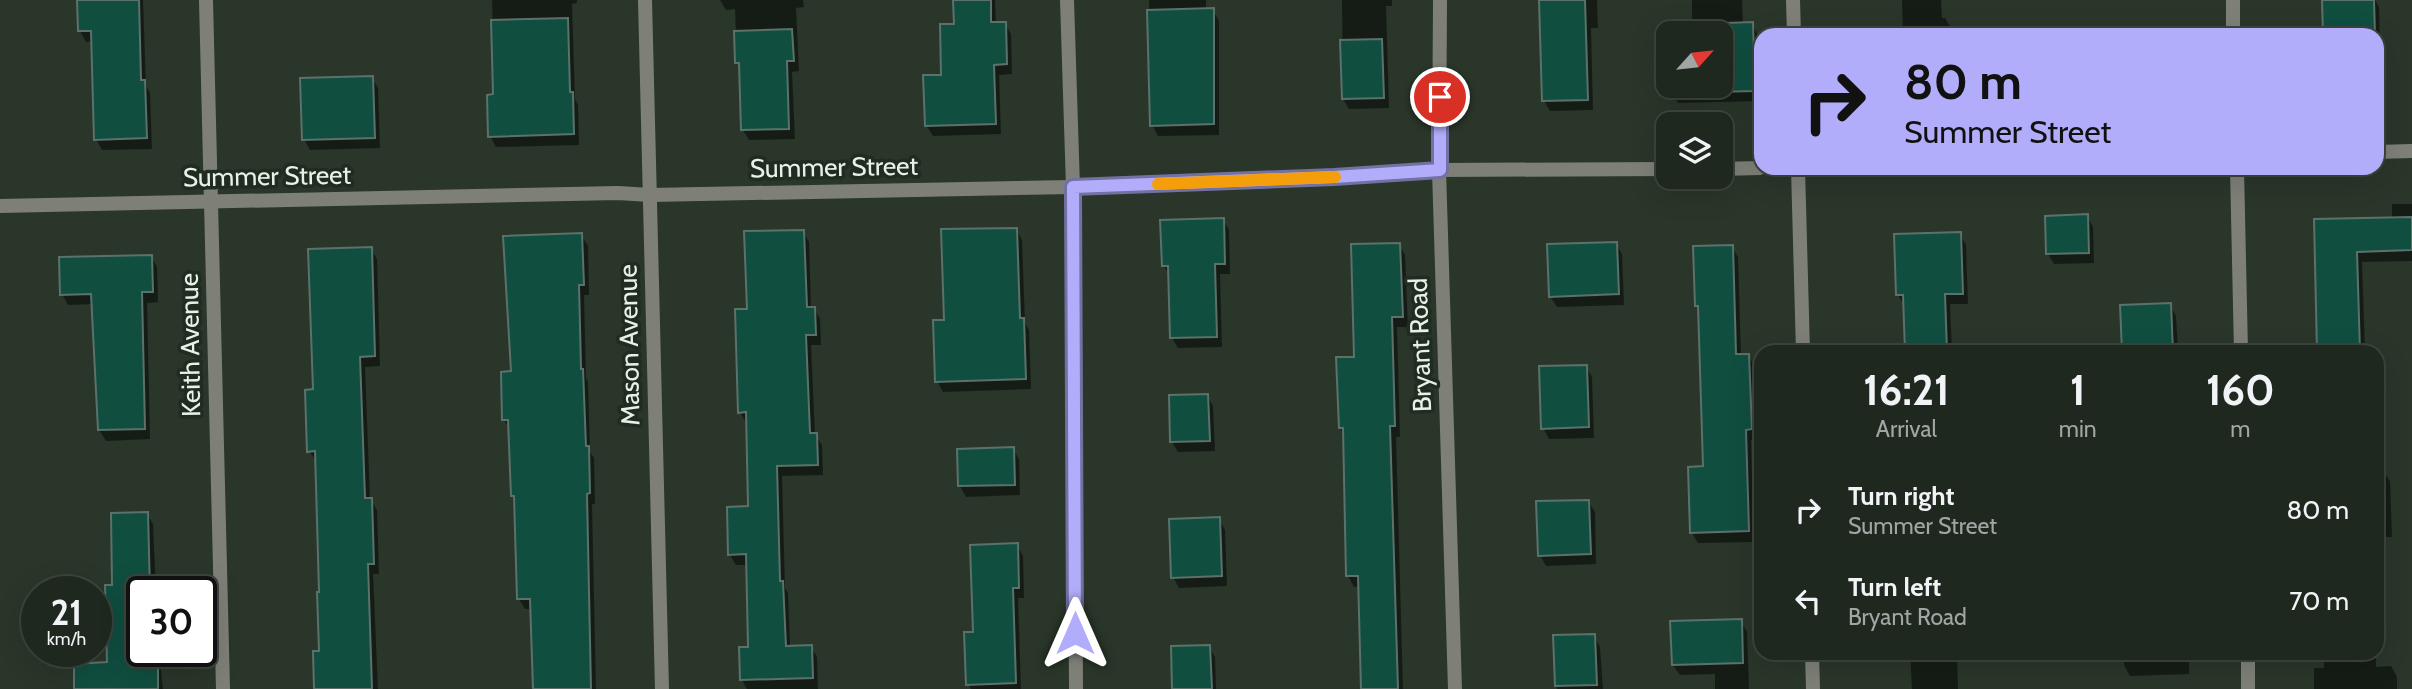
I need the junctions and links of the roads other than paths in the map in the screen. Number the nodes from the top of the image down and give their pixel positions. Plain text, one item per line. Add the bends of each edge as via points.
1 (206, 0) edge
2 (645, 0) edge
3 (1067, 0) edge
4 (1440, 0) edge
5 (1793, 0) edge
6 (2233, 0) edge
7 (1794, 28) edge
8 (2234, 28) edge
9 (2412, 151) edge
10 (2384, 152) edge
11 (1754, 168) edge
12 (1656, 169) edge
13 (1733, 169) edge
14 (1440, 170) junction
15 (1798, 175) edge
16 (2236, 175) edge
17 (1073, 187) junction
18 (650, 195) junction
19 (211, 202) junction
20 (0, 206) edge
21 (1803, 345) edge
22 (2241, 345) edge
23 (1812, 660) edge
24 (2248, 660) edge
25 (223, 689) edge
26 (662, 689) edge
27 (1076, 689) edge
28 (1455, 689) edge
29 (1812, 689) edge
30 (2248, 689) edge

1 - 19 street, Keith Avenue
2 - 18 street, Mason Avenue
3 - 17 street
4 - 14 street, Bryant Road
5 - 7 street
6 - 8 street
9 - 10 street
11 - 13 street
12 - 14 street, Summer Street
14 - 17 street, Summer Street
14 - 28 street, Bryant Road
15 - 21 street
16 - 22 street
17 - 18 street, Summer Street
17 - 27 street
18 - 19 street, Summer Street
18 - 26 street, Mason Avenue
19 - 20 street, Summer Street
19 - 25 street, Keith Avenue
23 - 29 street
24 - 30 street

